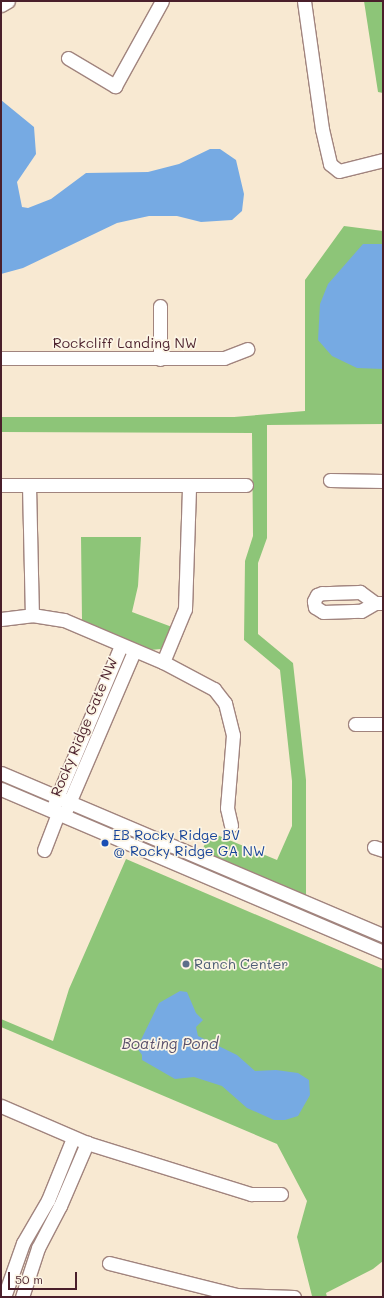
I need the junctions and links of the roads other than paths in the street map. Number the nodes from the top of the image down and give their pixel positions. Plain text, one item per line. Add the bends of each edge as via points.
1 (8, 1) edge
2 (162, 1) edge
3 (304, 1) edge
4 (1, 5) edge
5 (68, 58) dead end
6 (383, 160) edge
7 (160, 306) dead end
8 (247, 349) dead end
9 (1, 358) edge
10 (160, 359) junction
11 (330, 480) dead end
12 (383, 481) edge
13 (1, 485) edge
14 (29, 485) junction
15 (246, 485) dead end
16 (189, 486) junction
17 (32, 615) junction
18 (1, 619) edge
19 (121, 646) junction
20 (134, 651) junction
21 (163, 662) junction
22 (355, 724) dead end
23 (383, 724) edge
24 (1, 773) edge
25 (1, 789) edge
26 (63, 800) junction
27 (58, 813) junction
28 (231, 826) dead end
29 (44, 850) dead end
30 (383, 936) edge
31 (383, 952) edge
32 (1, 1106) edge
33 (80, 1141) junction
34 (281, 1194) dead end
35 (48, 1200) junction
36 (60, 1206) junction
37 (23, 1243) junction
38 (38, 1248) junction
39 (110, 1263) dead end
40 (200, 1292) edge
41 (4, 1297) edge
42 (22, 1297) edge
43 (294, 1297) edge

1 - 4 street
2 - 5 street via 114,86
3 - 6 street via 322,129 330,164 339,171
7 - 10 street
8 - 10 street, Rockcliff Landing NW via 224,358
9 - 10 street, Rockcliff Landing NW
11 - 12 street
13 - 14 street
14 - 16 street
14 - 17 street
15 - 16 street
16 - 21 street via 184,609
17 - 18 street
17 - 19 street via 64,620
19 - 20 street
19 - 26 street, Rocky Ridge Gate NW
20 - 21 street
20 - 26 street, Rocky Ridge Gate NW
21 - 28 street via 214,689 225,703 233,734 227,808
22 - 23 street
24 - 26 street
25 - 27 street
26 - 27 street, Rocky Ridge Gate NW
26 - 30 street
27 - 29 street, Rocky Ridge Gate NW
27 - 31 street
32 - 33 street
33 - 34 street via 251,1194
33 - 35 street
33 - 36 street
35 - 36 street
35 - 37 street
36 - 38 street
37 - 38 street
37 - 41 street
38 - 42 street
39 - 40 street
40 - 43 street

